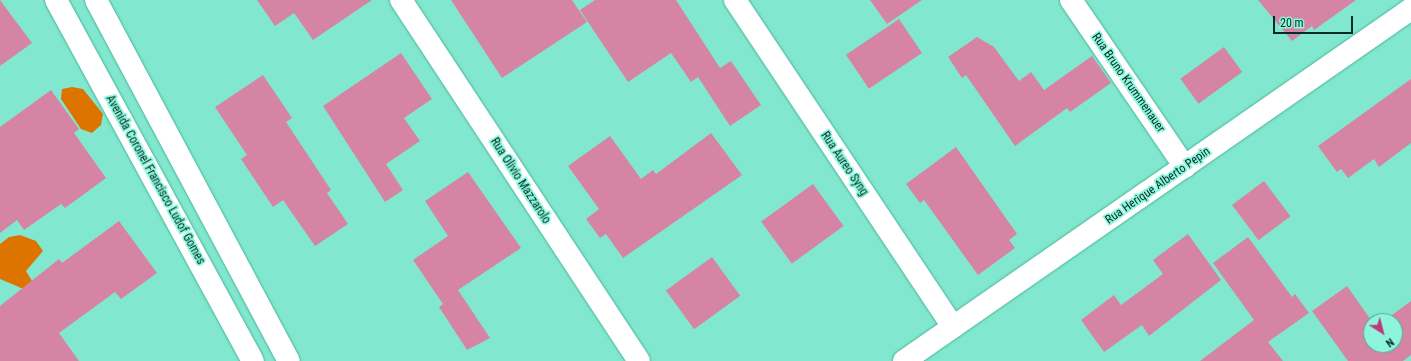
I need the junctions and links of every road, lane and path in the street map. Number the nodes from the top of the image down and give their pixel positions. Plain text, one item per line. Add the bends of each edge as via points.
1 (56, 0) edge
2 (96, 0) edge
3 (401, 0) edge
4 (735, 0) edge
5 (1070, 0) edge
6 (1411, 9) edge
7 (1185, 167) junction
8 (953, 327) junction
9 (253, 361) edge
10 (289, 361) edge
11 (639, 361) edge
12 (904, 361) edge

1 - 9 street, Avenida Coronel Francisco Ludof Gomes
2 - 10 street
3 - 11 street, Rua Olivio Mazzarolo
4 - 8 street, Rua Aureo Syng
5 - 7 street, Rua Bruno Krummenauer
6 - 7 street, Rua Herique Alberto Pepin
7 - 8 street, Rua Herique Alberto Pepin
8 - 12 street, Rua Herique Alberto Pepin

